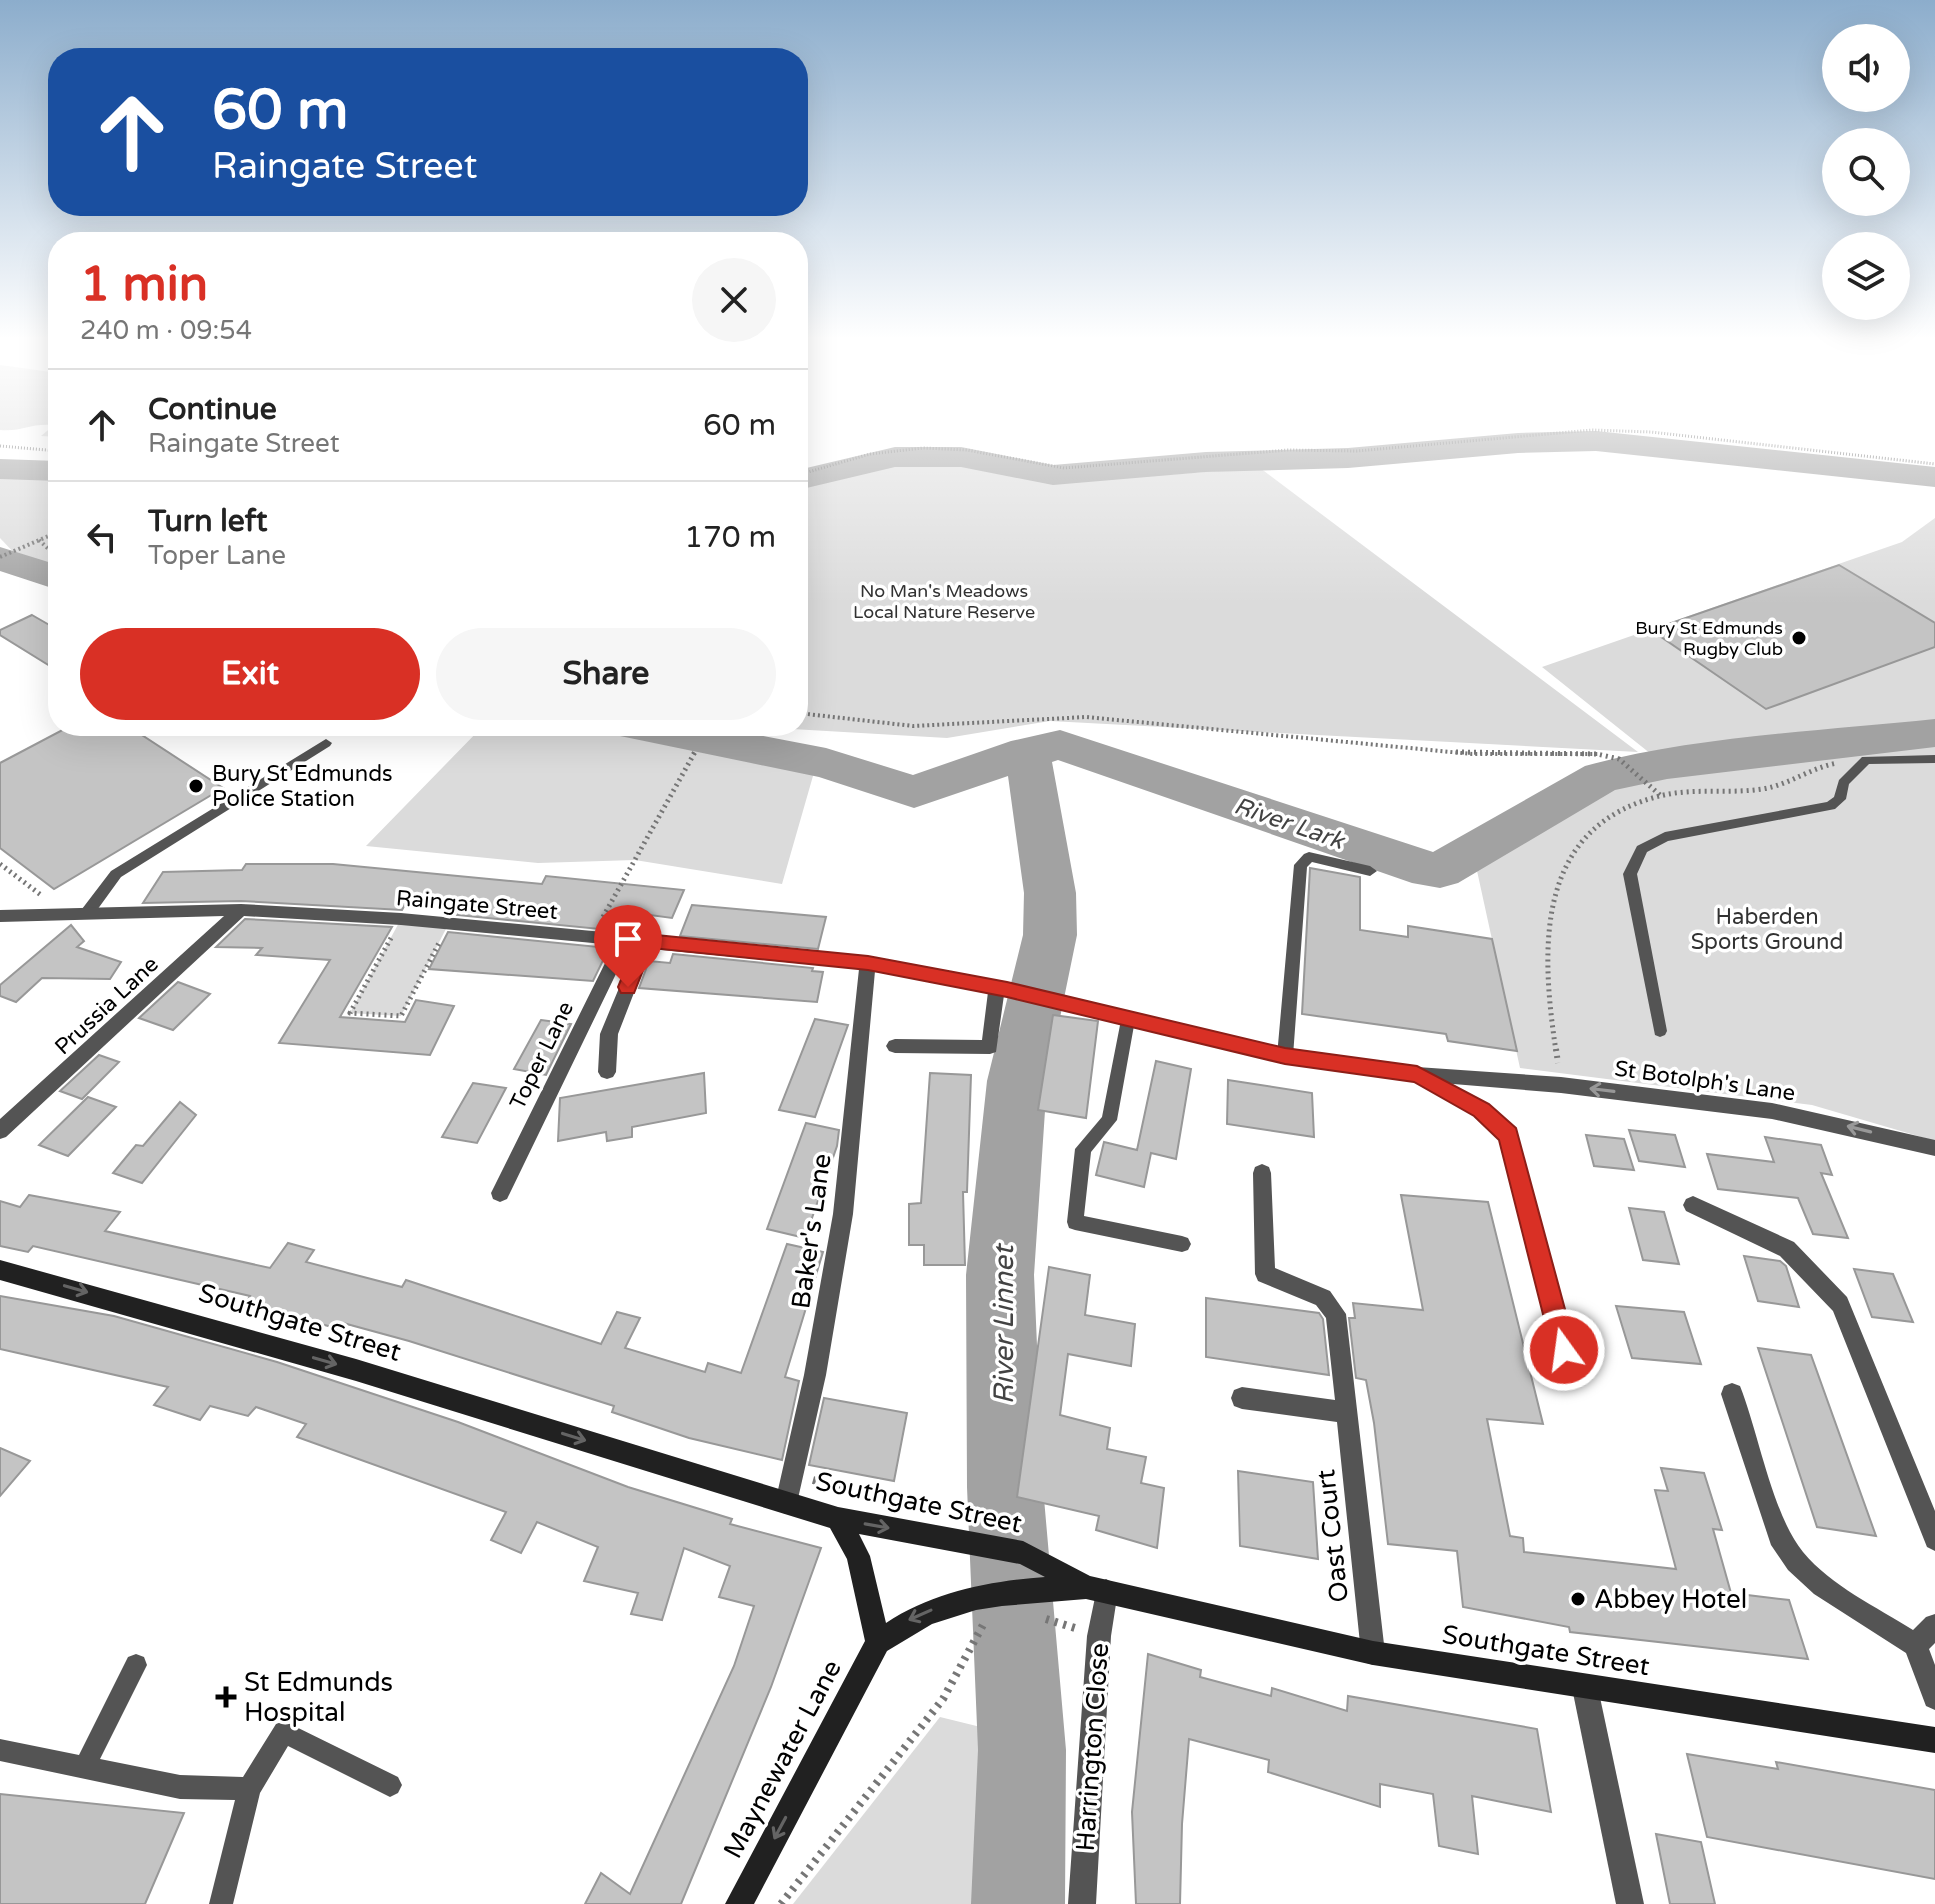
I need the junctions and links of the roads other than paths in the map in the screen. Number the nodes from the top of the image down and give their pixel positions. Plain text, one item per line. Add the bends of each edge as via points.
1 (326, 743) dead end
2 (1935, 759) edge
3 (1370, 871) dead end
4 (241, 910) junction
5 (87, 913) junction
6 (0, 916) edge
7 (625, 939) junction
8 (646, 941) junction
9 (868, 963) junction
10 (1002, 988) junction
11 (1128, 1020) junction
12 (1660, 1031) dead end
13 (895, 1046) dead end
14 (1285, 1056) junction
15 (607, 1072) dead end
16 (1417, 1074) junction
17 (1466, 1076) joint
18 (0, 1131) edge
19 (1935, 1148) edge
20 (1262, 1173) dead end
21 (500, 1193) dead end
22 (1693, 1205) dead end
23 (1182, 1244) dead end
24 (0, 1270) edge
25 (1564, 1350) dead end
26 (1732, 1394) dead end
27 (1242, 1398) dead end
28 (1347, 1413) junction
29 (786, 1503) junction
30 (838, 1519) junction
31 (1935, 1539) edge
32 (1096, 1589) junction
33 (1935, 1626) edge
34 (878, 1642) junction
35 (1915, 1645) junction
36 (1373, 1653) junction
37 (136, 1665) dead end
38 (1585, 1688) junction
39 (1935, 1697) edge
40 (1935, 1740) edge
41 (0, 1750) edge
42 (85, 1766) junction
43 (390, 1785) dead end
44 (249, 1789) junction
45 (221, 1904) edge
46 (739, 1904) edge
47 (1082, 1904) edge
48 (1630, 1904) edge

1 - 5 lane via 116,874
2 - 12 lane via 1866,760 1843,783 1840,799 1831,806 1665,837 1642,849 1630,874
3 - 14 lane via 1309,857 1301,865
4 - 5 street, Raingate Street
4 - 7 street, Raingate Street
4 - 18 street, Prussia Lane
5 - 6 street, Raingate Street
7 - 8 street, Raingate Street
7 - 21 street, Toper Lane
8 - 9 street, Raingate Street
8 - 15 street via 609,1034
9 - 10 street, Raingate Street
9 - 29 street, Baker's Lane via 843,1214
10 - 11 street, Raingate Street
10 - 13 street via 990,1047
11 - 14 street, Raingate Street
11 - 23 lane via 1109,1120 1083,1149 1075,1222
14 - 16 street, Raingate Street
16 - 17 street, Raingate Street
16 - 25 lane via 1481,1110 1509,1135
19 -> 17 street, St Botolph's Lane via 1772,1111
20 - 28 street, Oast Court via 1265,1274 1323,1298 1336,1314
22 - 31 street via 1787,1249 1840,1304
24 -> 29 street, Southgate Street via 342,1366
26 - 35 street via 1779,1537 1796,1562 1822,1586
27 - 28 street
28 - 36 street, Oast Court
29 - 30 street, Southgate Street
30 -> 32 street, Southgate Street via 1023,1553
30 - 34 street via 858,1556
32 -> 34 street, Maynewater Lane via 1027,1589 940,1606
32 - 36 street, Southgate Street
32 - 47 street, Harrington Close via 1099,1636
33 - 35 street
34 -> 46 street, Maynewater Lane
35 - 39 street
36 - 38 street, Southgate Street
37 - 42 lane
38 - 40 street, Southgate Street
38 - 48 street
41 - 42 lane
42 - 44 lane via 180,1787
43 - 44 lane via 284,1732
44 - 45 lane

